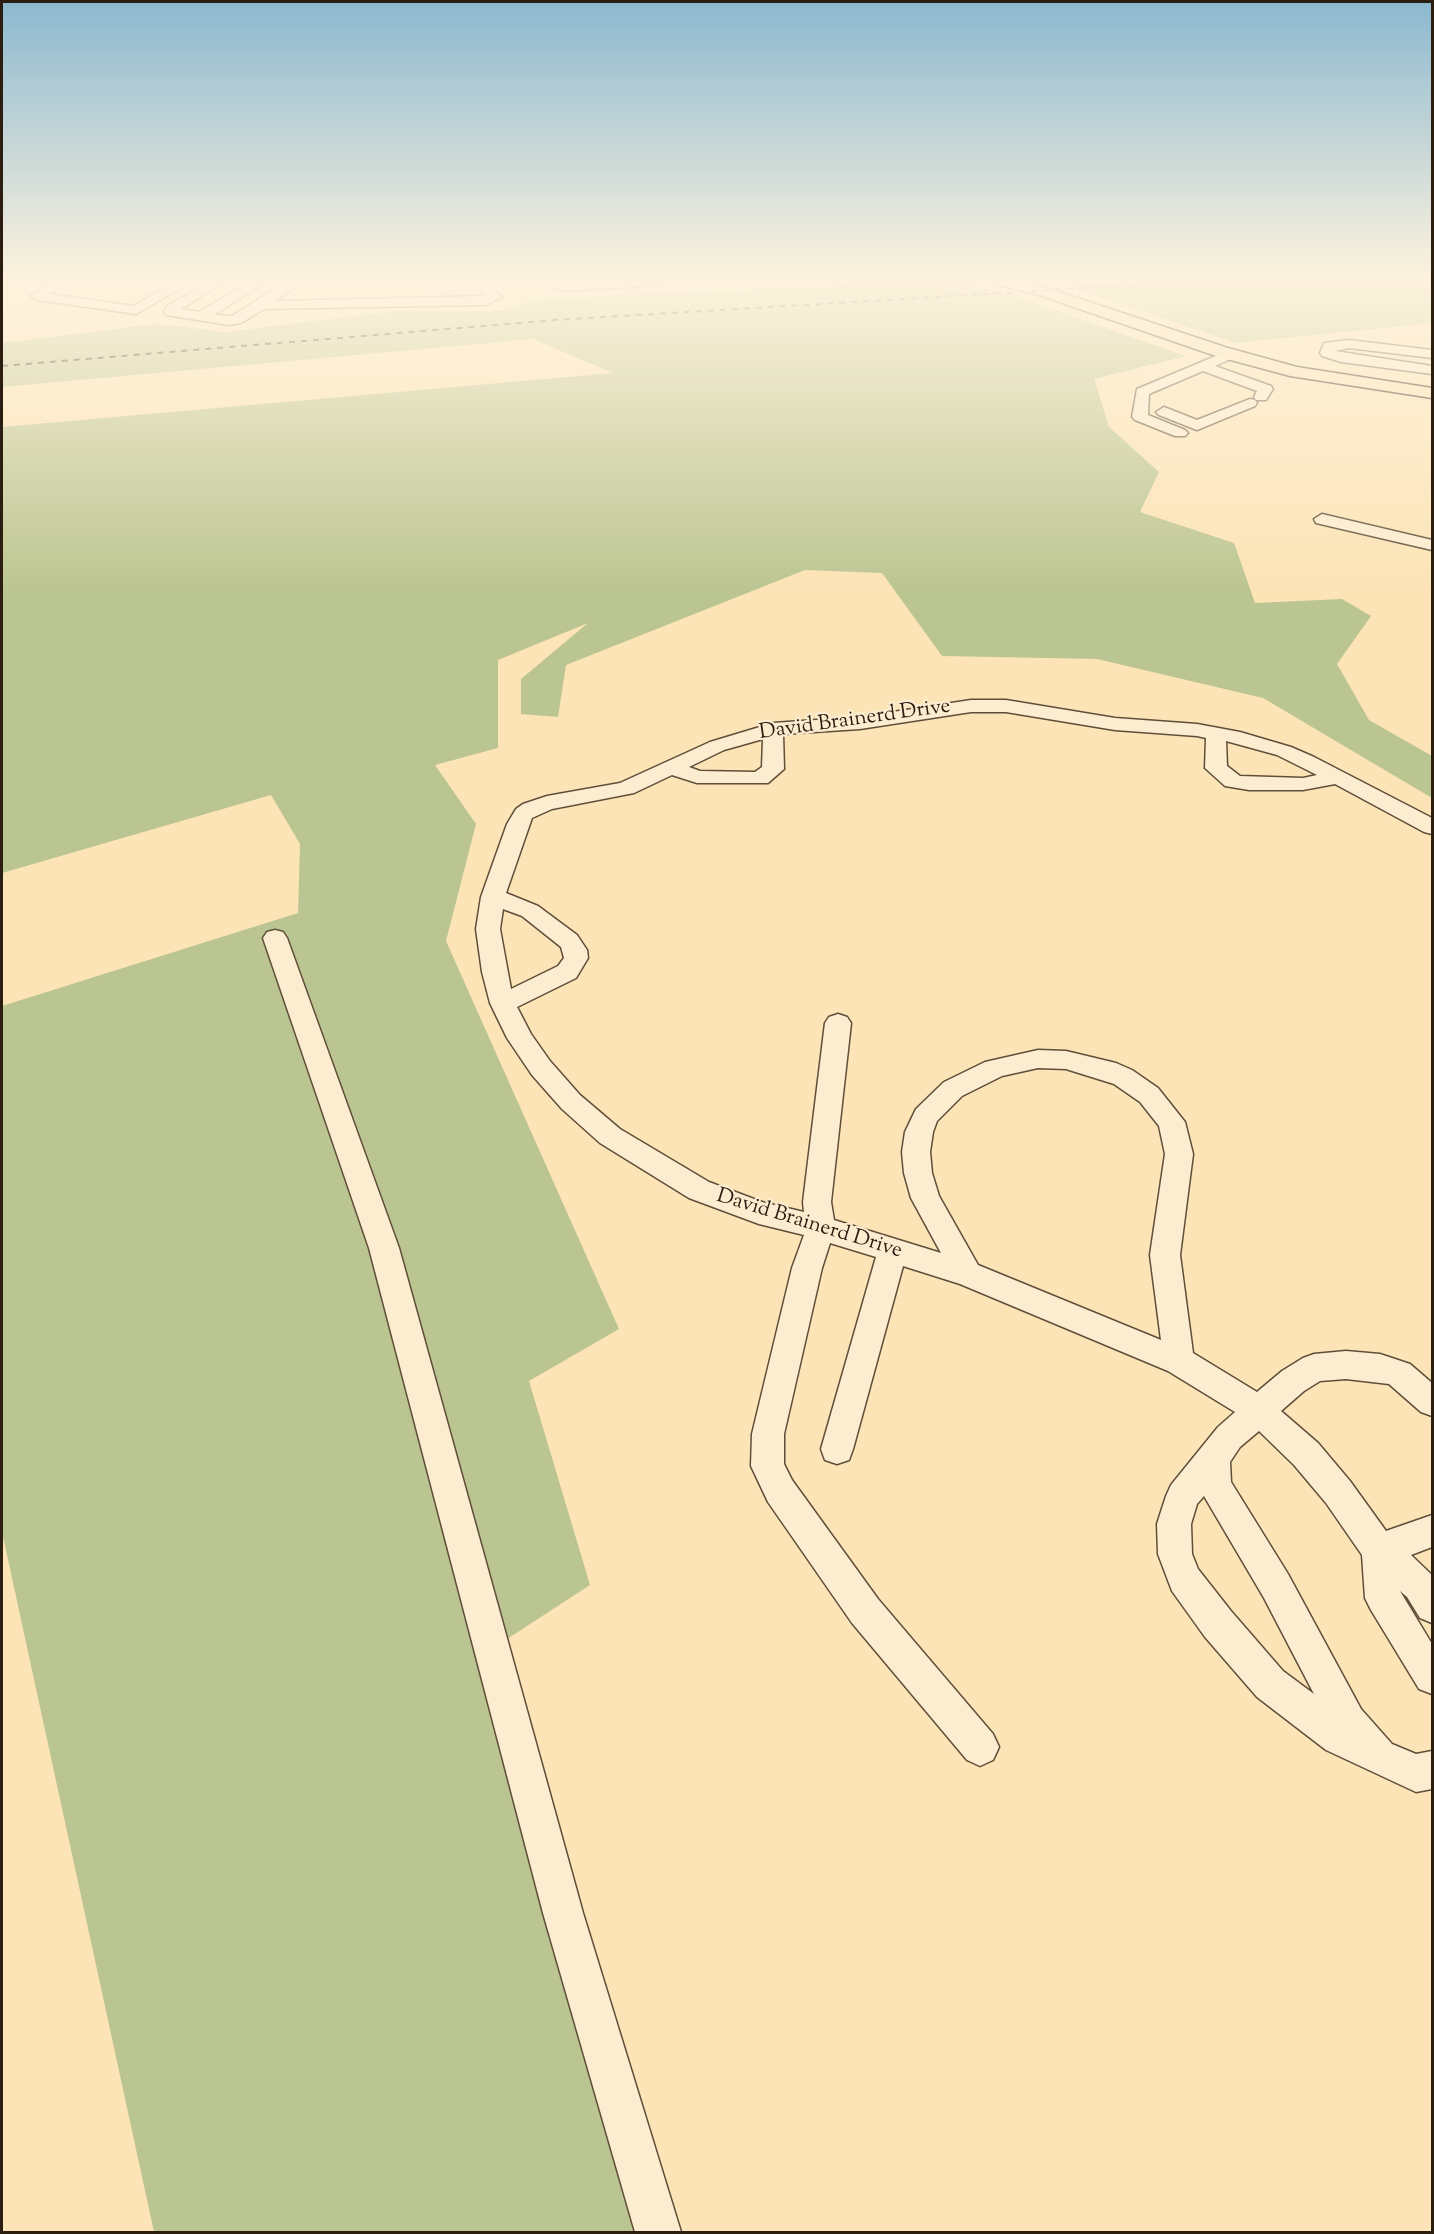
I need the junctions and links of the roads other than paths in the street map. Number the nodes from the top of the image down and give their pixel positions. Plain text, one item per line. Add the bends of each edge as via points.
1 (1158, 385) edge
2 (1256, 385) edge
3 (1382, 385) edge
4 (1432, 393) edge
5 (1141, 402) junction
6 (1180, 433) dead end
7 (1322, 519) dead end
8 (1432, 545) edge
9 (772, 729) junction
10 (1216, 733) junction
11 (674, 768) junction
12 (1338, 777) junction
13 (1432, 827) edge
14 (493, 897) junction
15 (275, 938) dead end
16 (503, 1003) junction
17 (838, 1023) dead end
18 (821, 1228) junction
19 (892, 1252) junction
20 (968, 1274) junction
21 (1179, 1361) junction
22 (1432, 1402) edge
23 (1259, 1411) junction
24 (837, 1449) dead end
25 (1213, 1458) junction
26 (1432, 1531) edge
27 (1379, 1550) junction
28 (1432, 1606) edge
29 (1432, 1676) edge
30 (980, 1747) dead end
31 (1378, 1757) junction
32 (1432, 1770) edge
33 (658, 2232) edge

1 - 5 street via 1142,392
2 - 5 street via 1266,389 1255,400 1197,426
3 - 4 main road
5 - 6 street via 1140,417
7 - 8 street
9 - 10 street, David Brainerd Drive via 860,723 989,705 1115,724
9 - 11 street, David Brainerd Drive via 717,746
9 - 11 street via 773,769 760,778 704,778
10 - 12 street, David Brainerd Drive via 1284,751
10 - 12 street via 1216,768 1233,781 1303,784
11 - 14 street, David Brainerd Drive via 626,788 547,803 524,814
12 - 13 street, David Brainerd Drive
14 - 16 street, David Brainerd Drive via 488,929
14 - 16 street via 530,912 569,941 576,958 567,972
15 - 33 street via 384,1248 563,1913
16 - 18 street, David Brainerd Drive via 541,1068 610,1136 699,1190 759,1213
17 - 18 street via 817,1202
18 - 19 street, David Brainerd Drive
18 - 30 street via 807,1268 768,1434 767,1466 780,1491 865,1611
19 - 20 street, David Brainerd Drive
19 - 24 street
20 - 21 street, David Brainerd Drive
20 - 21 street via 925,1198 918,1173 916,1152 926,1116 953,1089 1019,1062 1066,1060 1107,1070 1149,1095 1171,1122 1176,1135 1179,1154 1165,1255
21 - 23 street, David Brainerd Drive
22 - 23 street via 1399,1374 1346,1365 1304,1372
23 - 25 street via 1229,1437
23 - 27 street, David Brainerd Drive via 1306,1454
25 - 31 street via 1215,1484 1226,1505 1276,1586 1348,1722
25 - 31 street via 1183,1496 1174,1524 1175,1554 1184,1579 1269,1684 1339,1737
26 - 27 street
27 - 28 street, David Brainerd Drive via 1419,1586
27 - 29 street via 1383,1598
31 - 32 street via 1416,1773

